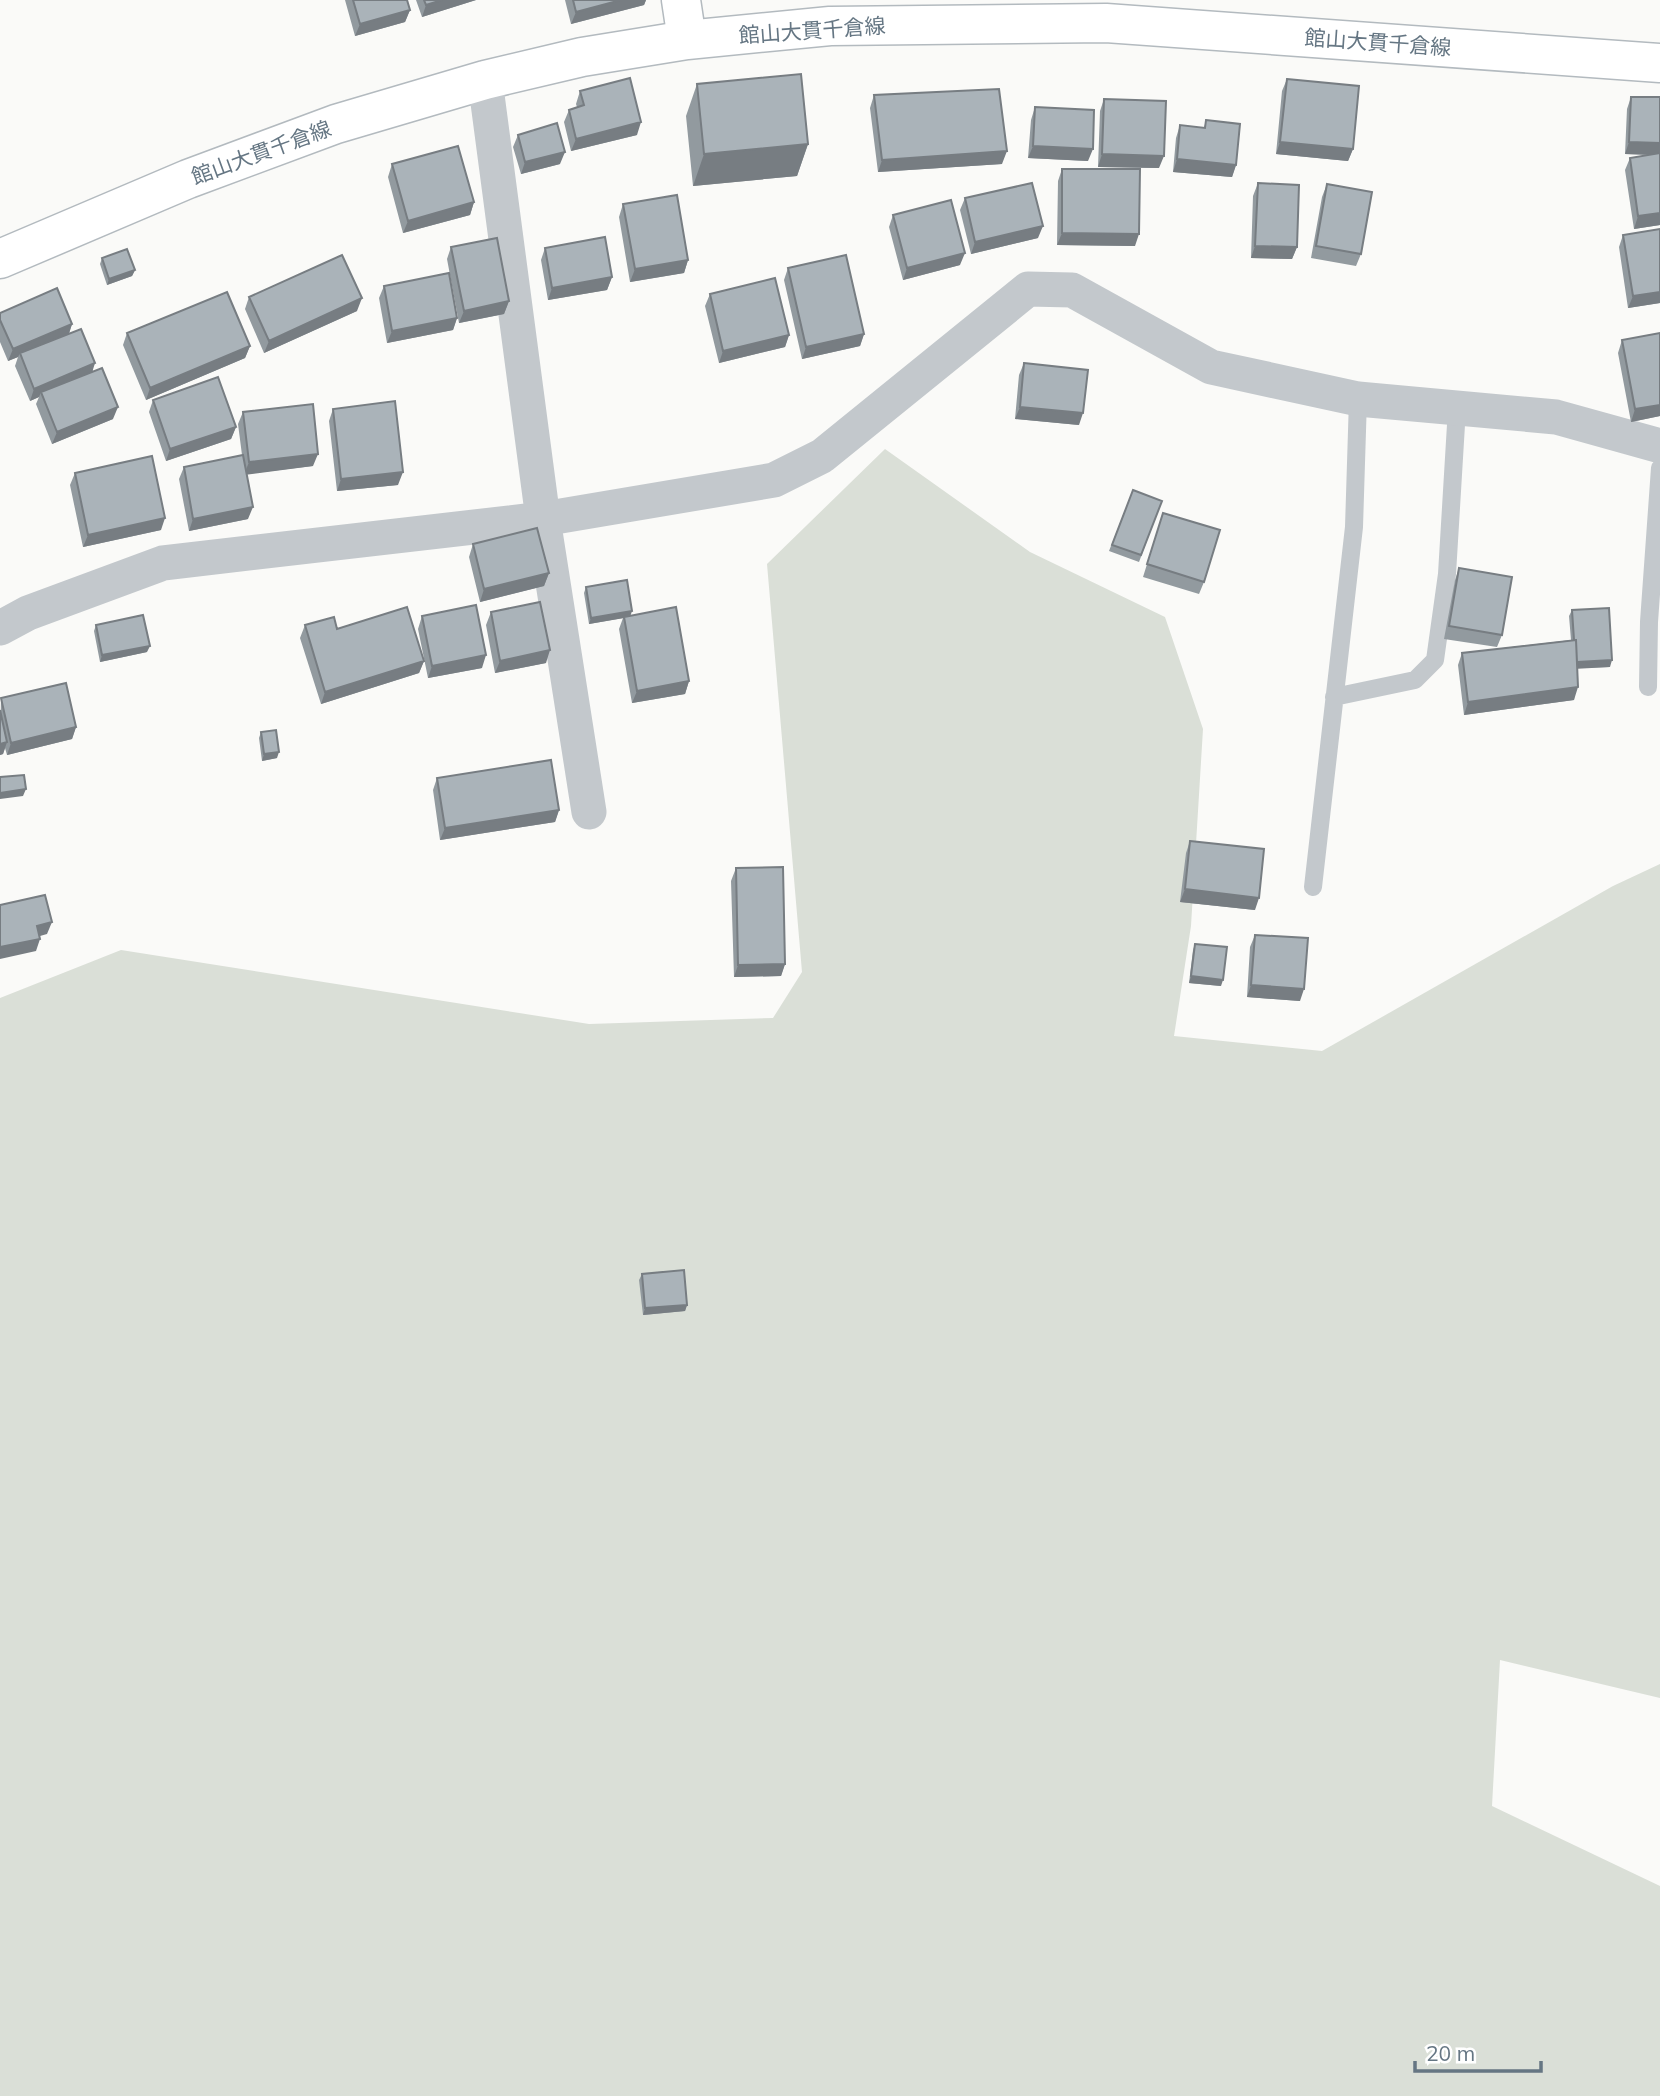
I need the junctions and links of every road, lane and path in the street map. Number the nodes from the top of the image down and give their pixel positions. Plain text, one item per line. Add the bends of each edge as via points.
1 (681, 0) edge
2 (687, 40) junction
3 (1660, 63) edge
4 (485, 80) junction
5 (0, 259) edge
6 (1358, 398) junction
7 (1457, 408) junction
8 (1660, 446) edge
9 (1660, 468) edge
10 (543, 519) junction
11 (0, 628) edge
12 (1648, 687) dead end
13 (1334, 697) junction
14 (589, 812) dead end
15 (1313, 887) dead end

1 - 2 main road
2 - 3 main road, 館山大貫千倉線 via 830,26 1106,23
2 - 4 main road, 館山大貫千倉線 via 582,57
4 - 5 main road, 館山大貫千倉線 via 336,124 188,179
4 - 10 street
6 - 7 street
6 - 10 street via 1211,367 1072,290 1028,289 822,456 774,481
6 - 13 lane via 1354,527
7 - 8 street via 1556,417
7 - 13 lane via 1447,574 1435,660 1415,681
9 - 12 lane
10 - 11 street via 163,563 28,613
10 - 14 street
13 - 15 lane

